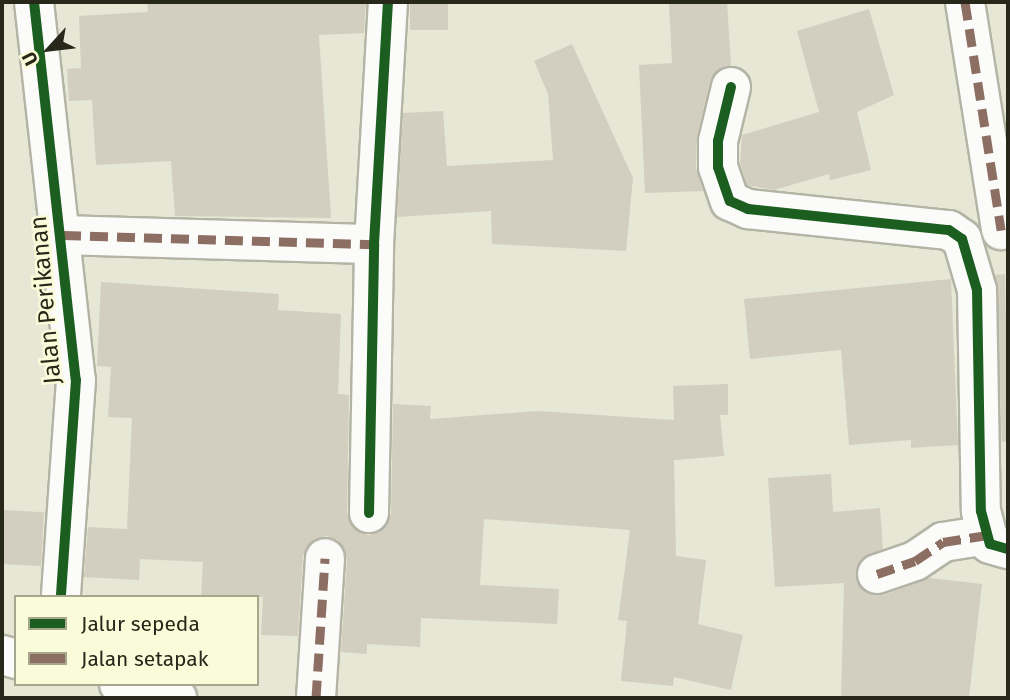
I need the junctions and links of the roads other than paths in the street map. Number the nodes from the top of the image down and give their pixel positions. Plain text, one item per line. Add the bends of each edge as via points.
1 (34, 2) edge
2 (388, 2) edge
3 (965, 2) edge
4 (731, 87) dead end
5 (1001, 230) dead end
6 (63, 235) junction
7 (374, 244) junction
8 (369, 513) dead end
9 (997, 542) edge
10 (325, 558) dead end
11 (877, 574) dead end
12 (61, 595) edge
13 (128, 686) edge
14 (316, 690) edge
15 (177, 698) edge

1 - 6 street, Jalan Perikanan
2 - 7 street
3 - 5 street
4 - 9 street via 718,141 718,167 730,201 748,209 949,230 962,239 977,290 976,414
6 - 7 street
6 - 12 street, Jalan Perikanan via 76,380
7 - 8 street
9 - 11 street via 943,542 915,561
10 - 14 street
13 - 15 street

